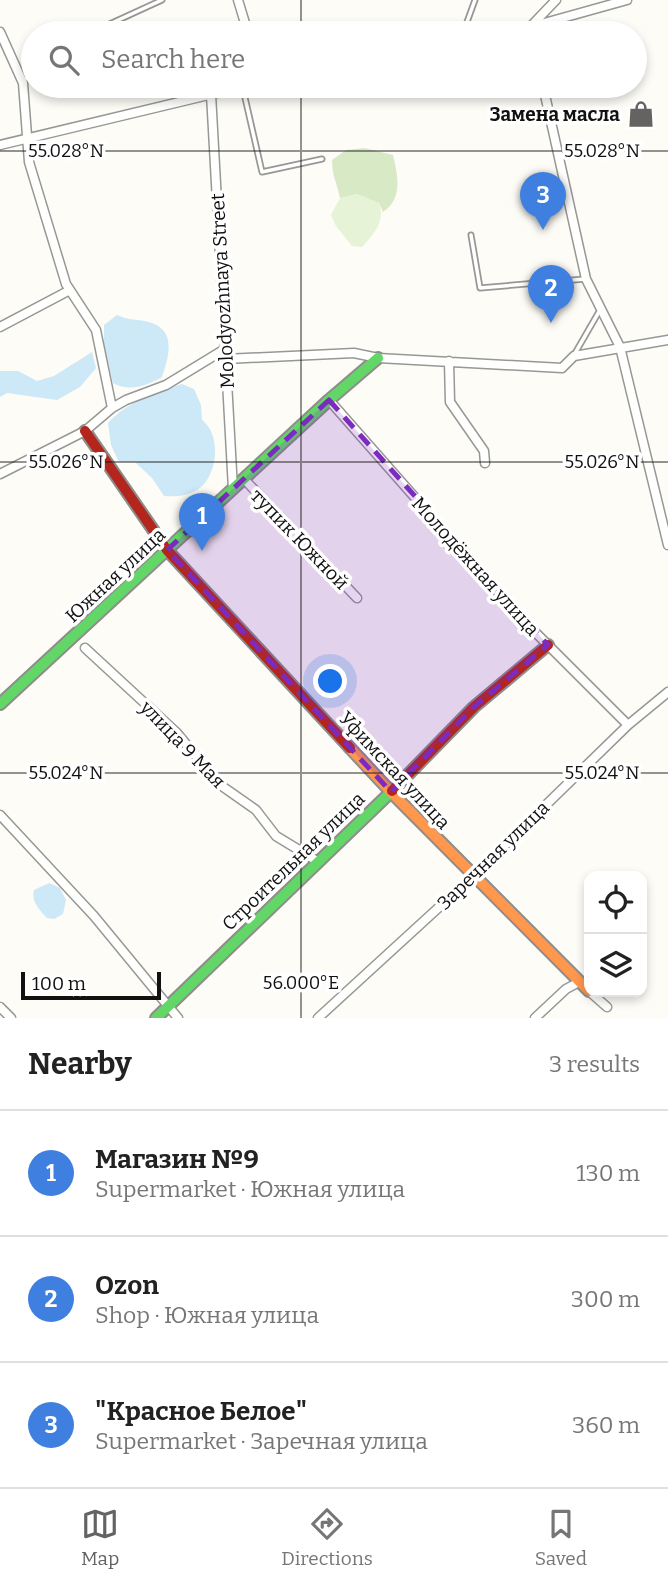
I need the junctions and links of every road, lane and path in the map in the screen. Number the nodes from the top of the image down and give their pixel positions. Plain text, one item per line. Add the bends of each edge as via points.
1 (162, 0) edge
2 (238, 0) edge
3 (475, 0) edge
4 (556, 0) edge
5 (627, 0) edge
6 (116, 21) edge
7 (244, 21) edge
8 (467, 21) edge
9 (538, 21) edge
10 (559, 21) edge
11 (0, 32) edge
12 (21, 79) edge
13 (24, 98) edge
14 (194, 98) edge
15 (211, 98) edge
16 (247, 98) edge
17 (546, 98) edge
18 (27, 138) junction
19 (0, 145) edge
20 (322, 159) dead end
21 (471, 235) dead end
22 (586, 279) junction
23 (70, 290) junction
24 (601, 309) junction
25 (0, 327) edge
26 (668, 340) edge
27 (621, 347) junction
28 (225, 349) junction
29 (574, 356) junction
30 (379, 358) junction
31 (225, 359) junction
32 (449, 361) junction
33 (329, 400) junction
34 (112, 408) junction
35 (85, 431) junction
36 (485, 463) dead end
37 (0, 474) edge
38 (244, 479) junction
39 (233, 489) junction
40 (668, 545) edge
41 (167, 550) junction
42 (357, 598) dead end
43 (548, 645) junction
44 (85, 648) dead end
45 (668, 692) edge
46 (0, 704) edge
47 (628, 725) junction
48 (391, 792) junction
49 (0, 815) edge
50 (317, 861) junction
51 (472, 877) junction
52 (579, 982) junction
53 (584, 986) edge
54 (596, 997) edge
55 (168, 1006) junction
56 (0, 1007) edge
57 (607, 1007) dead end
58 (11, 1018) edge
59 (156, 1018) edge
60 (178, 1018) edge
61 (318, 1018) edge
62 (535, 1018) edge

1 - 6 lane
2 - 7 street
3 - 8 lane
4 - 9 street
5 - 10 street
11 - 12 street
13 - 18 street
14 - 18 street
15 - 28 street, Molodyozhnaya Street
16 - 20 lane via 262,172
17 - 22 street
18 - 19 street
18 - 23 street via 29,162
21 - 22 lane via 480,288
22 - 24 street
23 - 25 street
23 - 34 street via 96,330
24 - 27 street
24 - 29 lane
26 - 27 street
27 - 29 street
27 - 40 street
28 - 31 street, Molodyozhnaya Street
28 - 34 street via 166,385
29 - 32 street via 562,368
30 - 31 street via 354,353
30 - 32 street
30 - 33 street, Южная улица
31 - 39 street, Molodyozhnaya Street
32 - 36 street via 450,402 484,451
33 - 38 street, Южная улица
33 - 43 street, Молодёжная улица
34 - 35 street
35 - 37 street
35 - 41 street, Уфимская улица
38 - 39 street, Южная улица
38 - 42 street, тупик Южной
39 - 41 street, Южная улица
41 - 46 street, Южная улица
41 - 48 street, Уфимская улица
43 - 47 street, Молодёжная улица
43 - 48 street, Строительная улица via 474,707
44 - 50 street, улица 9 Мая via 177,733 219,784 256,810 276,835
45 - 47 street, Заречная улица
47 - 51 street, Заречная улица
48 - 50 street, Строительная улица
48 - 51 street, Уфимская улица
49 - 55 street via 94,916
50 - 55 street, Строительная улица
51 - 52 street, Уфимская улица
51 - 61 street, Заречная улица
52 - 53 street, Уфимская улица
52 - 62 street
54 - 57 street, Уфимская улица
55 - 59 street, Строительная улица
55 - 60 street
56 - 58 street

